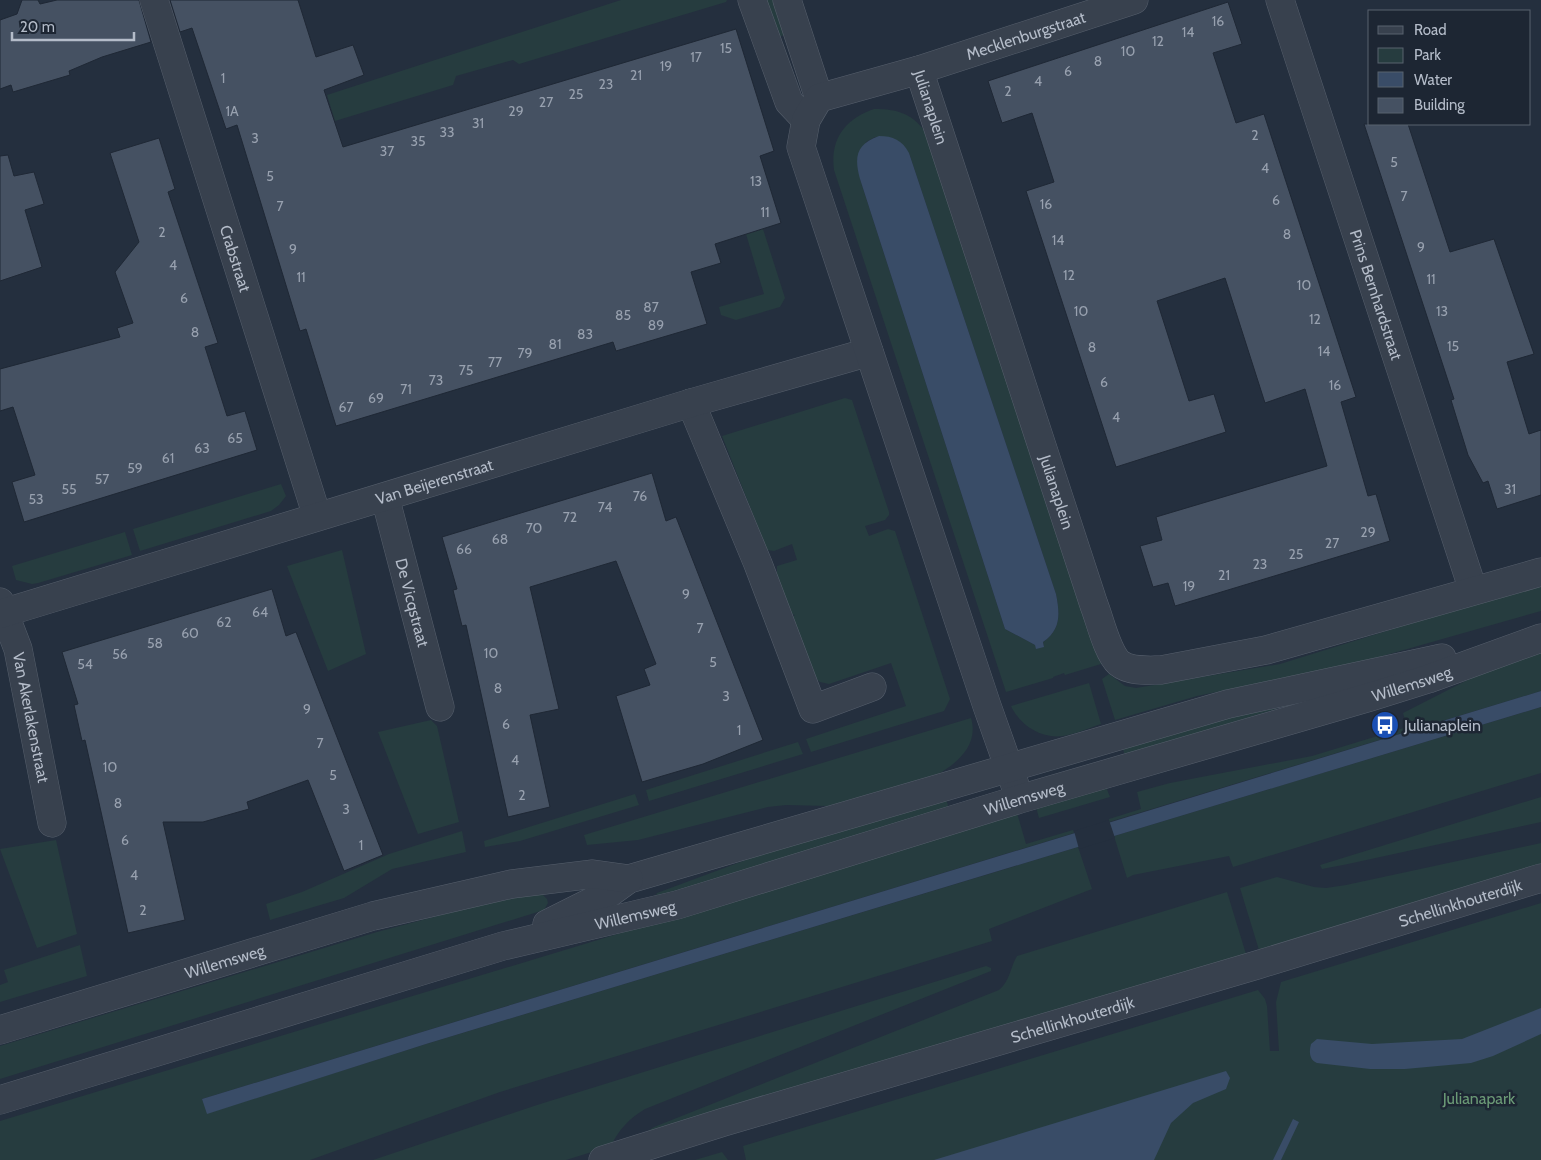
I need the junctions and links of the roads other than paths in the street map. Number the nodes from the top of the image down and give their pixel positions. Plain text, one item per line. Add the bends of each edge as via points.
1 (154, 0) edge
2 (752, 0) edge
3 (787, 0) edge
4 (1134, 0) edge
5 (1280, 0) edge
6 (919, 70) junction
7 (812, 109) junction
8 (869, 352) junction
9 (691, 403) junction
10 (384, 497) junction
11 (318, 516) junction
12 (1541, 572) edge
13 (1473, 590) junction
14 (1, 610) edge
15 (1541, 637) edge
16 (872, 687) dead end
17 (440, 707) dead end
18 (1010, 768) junction
19 (1020, 799) junction
20 (52, 823) dead end
21 (1541, 878) edge
22 (629, 880) junction
23 (503, 946) junction
24 (0, 1030) edge
25 (0, 1100) edge
26 (603, 1160) edge

1 - 11 street, Crabstraat
2 - 7 street via 788,102
3 - 7 street
4 - 6 street, Mecklenburgstraat
5 - 13 street, Prins Bernhardstraat
6 - 7 street, Julianaplein
6 - 13 street, Julianaplein via 1094,605 1111,650 1120,664 1143,671 1161,670 1266,650
7 - 8 street via 801,147
8 - 9 street, Van Beijerenstraat
8 - 18 street
9 - 10 street, Van Beijerenstraat
9 - 16 street via 758,564 813,709
10 - 11 street, Van Beijerenstraat
10 - 17 street, De Vicqstraat
11 - 14 street, Van Beijerenstraat
12 - 13 street
14 - 20 street, Van Akerlakenstraat via 18,649
15 - 18 street, Willemsweg via 1228,704
15 - 19 street, Willemsweg via 1428,679
18 - 19 street
18 - 22 street, Willemsweg
19 - 23 street, Willemsweg via 677,905
21 - 26 street, Schellinkhouterdijk
22 - 23 street, Willemsweg
22 - 24 street, Willemsweg via 593,874 512,884 382,914
23 - 25 street, Willemsweg

